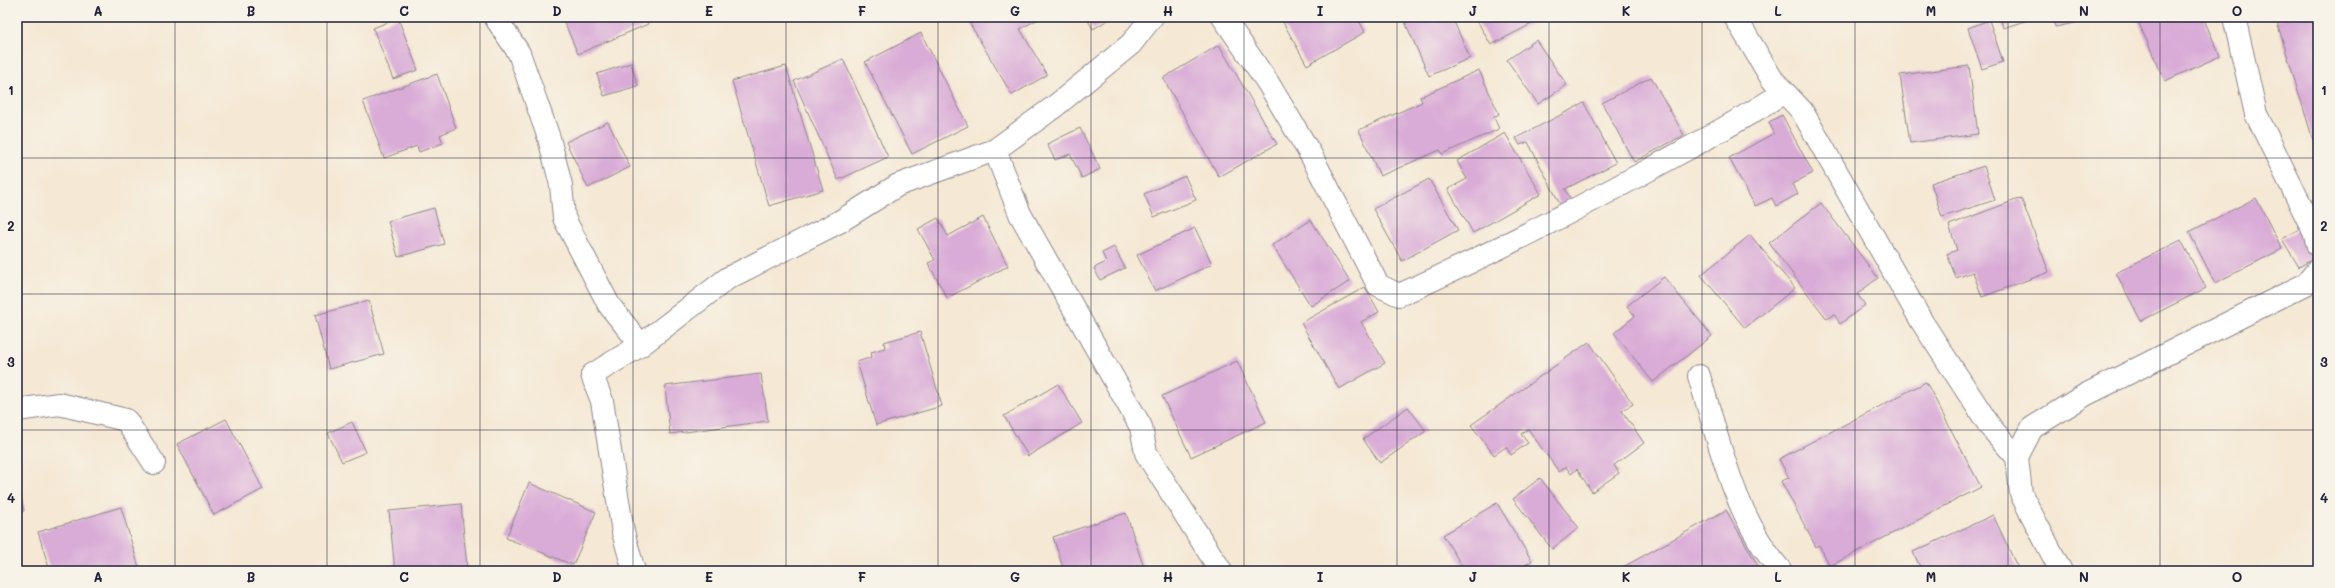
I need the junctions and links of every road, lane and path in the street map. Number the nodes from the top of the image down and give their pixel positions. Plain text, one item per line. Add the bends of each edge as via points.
1 (495, 17) edge
2 (1152, 17) edge
3 (1223, 17) edge
4 (1735, 17) edge
5 (2234, 17) edge
6 (1784, 92) junction
7 (995, 150) junction
8 (2318, 246) edge
9 (2318, 269) edge
10 (641, 344) junction
11 (1699, 376) dead end
12 (17, 410) edge
13 (2017, 457) junction
14 (154, 463) dead end
15 (634, 571) edge
16 (1221, 571) edge
17 (1781, 571) edge
18 (2061, 571) edge

1 - 10 street via 519,53 549,138 561,185 564,218 609,305
2 - 7 street via 1132,44 1054,107
3 - 6 street via 1268,83 1311,155 1378,285 1399,295 1457,270 1550,224 1743,119
4 - 6 street via 1772,79
5 - 8 street via 2256,114 2314,232
6 - 13 street via 1802,111 1922,322 1991,428
7 - 10 street via 898,185 839,222 728,278
7 - 16 street via 1020,214 1141,427 1146,453
9 - 13 street via 2306,284 2085,395 2032,428
10 - 15 street via 592,375 602,401 623,532
11 - 17 street via 1736,499 1764,551
12 - 14 street via 59,404 126,420
13 - 18 street via 2021,494

